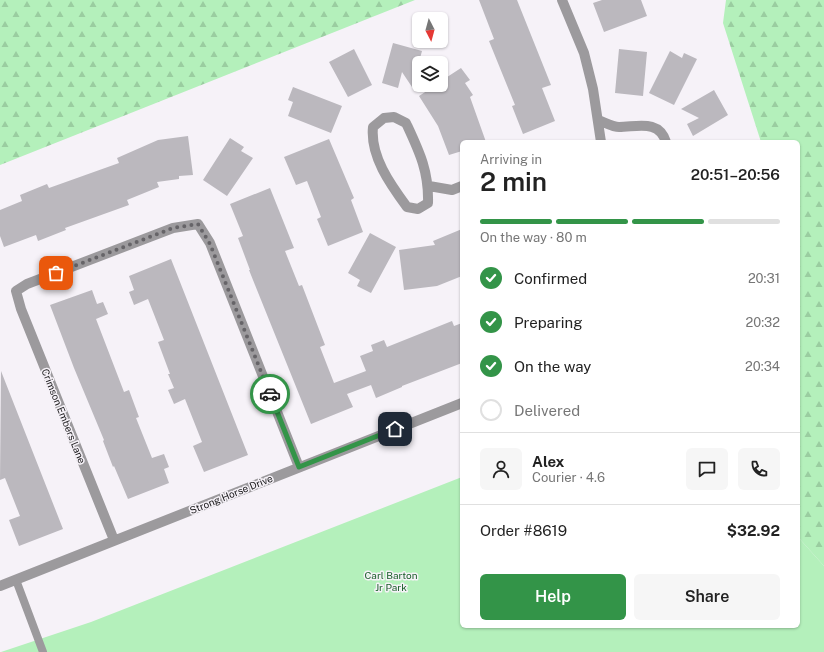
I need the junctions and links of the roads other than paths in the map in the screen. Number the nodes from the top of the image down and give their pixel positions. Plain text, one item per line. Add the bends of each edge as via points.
1 (562, 0) edge
2 (598, 120) junction
3 (601, 140) edge
4 (665, 140) edge
5 (428, 186) junction
6 (460, 187) edge
7 (460, 404) edge
8 (299, 467) junction
9 (114, 540) junction
10 (16, 580) junction
11 (0, 586) edge
12 (43, 652) edge

1 - 2 street via 584,53
2 - 3 street
2 - 4 street via 618,128 652,126
5 - 5 street via 424,161 406,123 394,117 384,118 373,127 372,140 376,154 407,206 418,209 428,203
5 - 6 street via 452,190
7 - 8 street, Strong Horse Drive
8 - 9 street, Strong Horse Drive
8 - 9 street, Crimson Embers Lane via 210,244 198,224 173,228 27,284 16,291
9 - 10 street, Strong Horse Drive
10 - 11 street, Strong Horse Drive
10 - 12 lane

